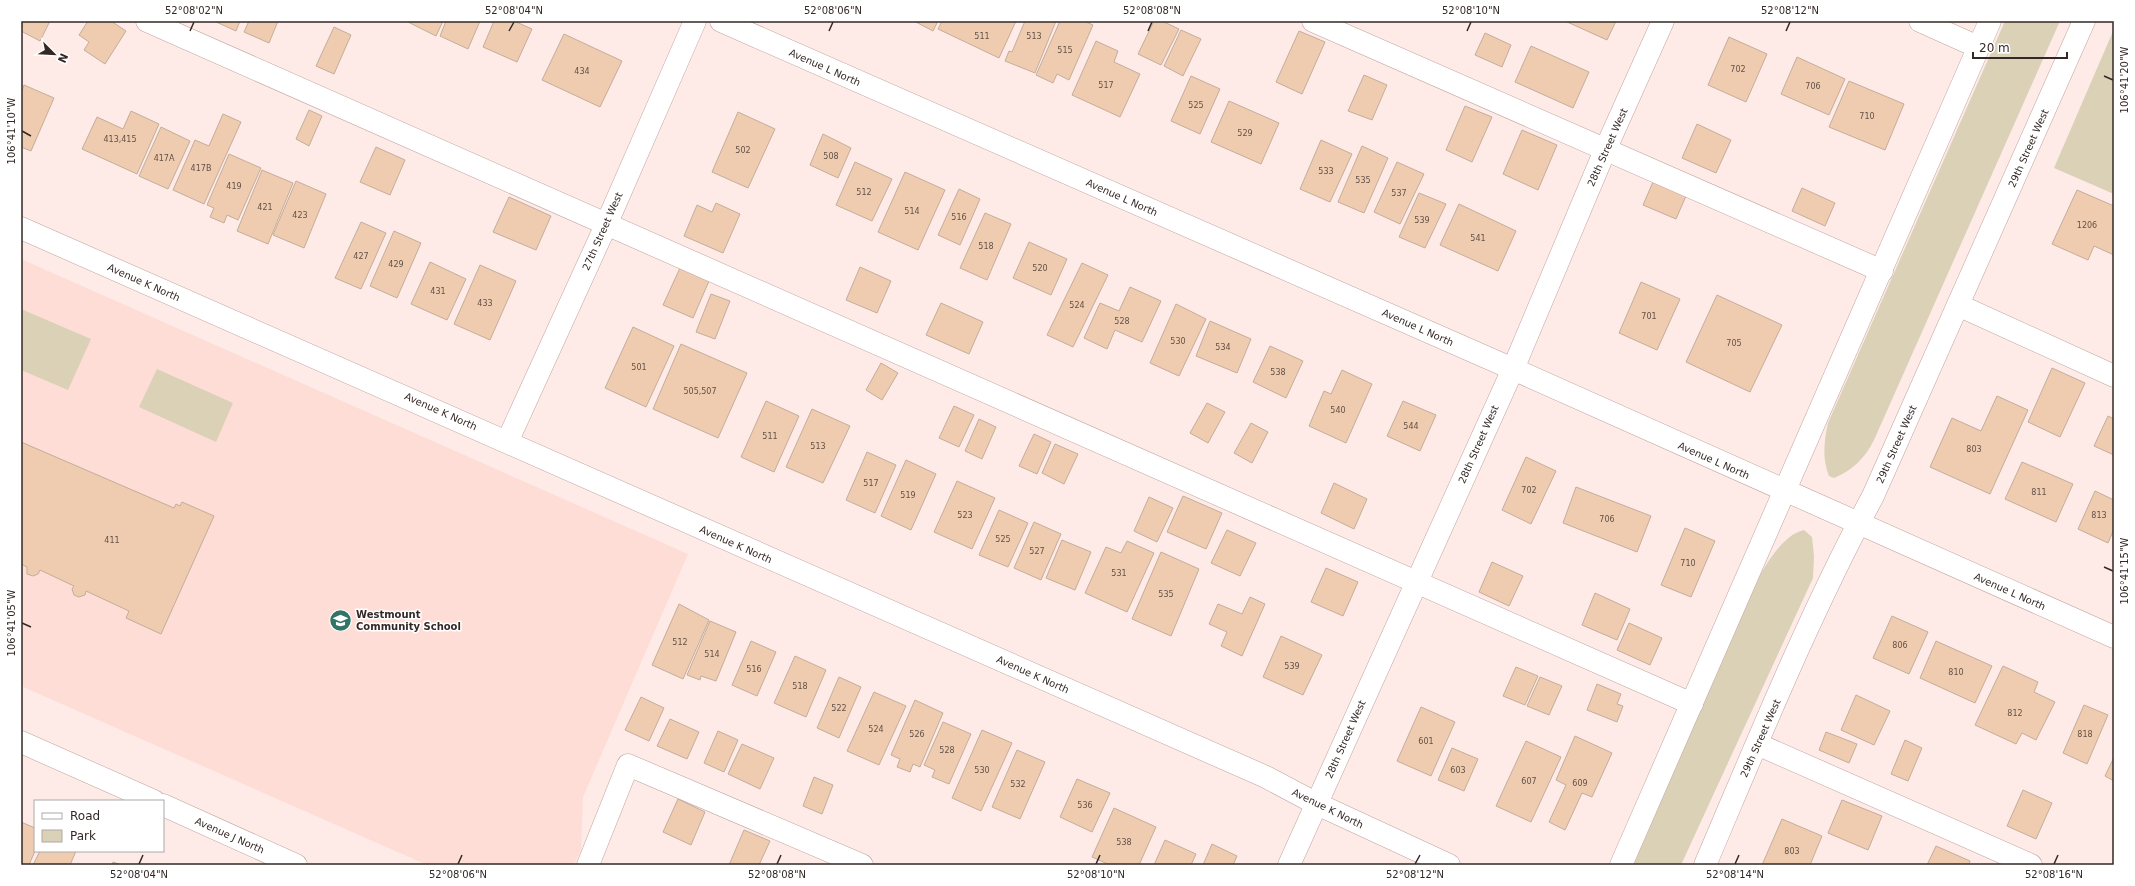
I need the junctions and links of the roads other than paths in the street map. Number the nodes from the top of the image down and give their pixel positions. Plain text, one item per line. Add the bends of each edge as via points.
1 (147, 21) edge
2 (695, 21) edge
3 (721, 21) edge
4 (1313, 21) edge
5 (1663, 21) edge
6 (1920, 21) edge
7 (1990, 21) edge
8 (2084, 21) edge
9 (1978, 47) junction
10 (1606, 148) junction
11 (606, 224) junction
12 (21, 228) edge
13 (1882, 271) junction
14 (1958, 305) junction
15 (1513, 369) junction
16 (2114, 376) edge
17 (508, 440) junction
18 (1785, 491) junction
19 (1858, 523) junction
20 (1416, 581) junction
21 (2114, 637) edge
22 (1692, 704) junction
23 (21, 742) edge
24 (1757, 744) junction
25 (152, 800) edge
26 (1315, 803) junction
27 (164, 805) edge
28 (296, 865) edge
29 (588, 865) edge
30 (862, 865) edge
31 (1289, 865) edge
32 (1449, 865) edge
33 (1621, 865) edge
34 (1705, 865) edge
35 (2031, 865) edge

1 - 11 street
2 - 11 street, 27th Street West
3 - 15 street, Avenue L North
4 - 10 street
5 - 10 street, 28th Street West
6 - 9 street
7 - 9 street
8 - 14 street, 29th Street West
9 - 13 street
10 - 13 street
10 - 15 street, 28th Street West
11 - 17 street, 27th Street West
11 - 20 street
12 - 17 street, Avenue K North
13 - 18 street
14 - 16 street
14 - 19 street, 29th Street West
15 - 18 street, Avenue L North
15 - 20 street, 28th Street West
17 - 26 street, Avenue K North via 719,536 1266,777
18 - 19 street, Avenue L North
18 - 22 street
19 - 21 street, Avenue L North
19 - 24 street, 29th Street West
20 - 22 street
20 - 26 street, 28th Street West
22 - 33 street
23 - 25 street
24 - 34 street, 29th Street West
24 - 35 street
26 - 31 street, 28th Street West
26 - 32 street, Avenue K North
27 - 28 street, Avenue J North
29 - 30 street via 628,765

